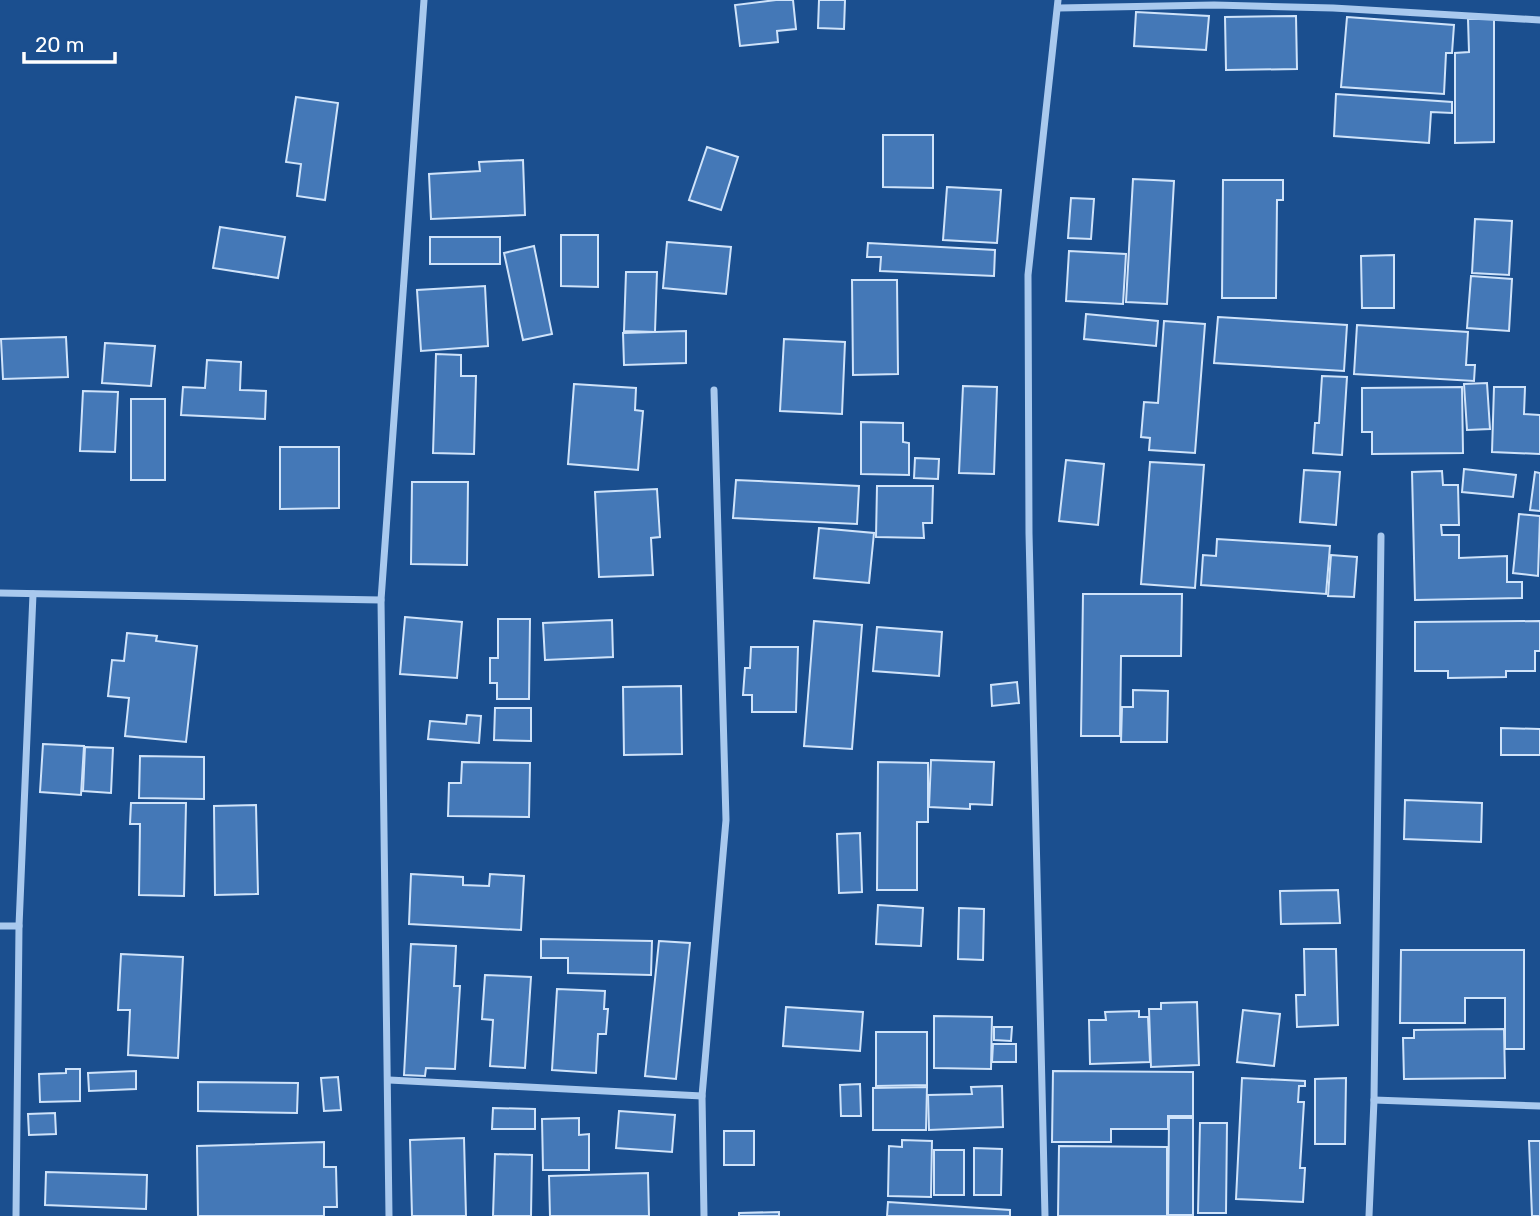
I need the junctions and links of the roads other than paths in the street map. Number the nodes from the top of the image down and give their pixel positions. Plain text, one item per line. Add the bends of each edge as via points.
1 (424, 0) edge
2 (1058, 4) edge
3 (1333, 4) edge
4 (1540, 20) edge
5 (714, 390) dead end
6 (1381, 536) dead end
7 (0, 593) edge
8 (33, 594) junction
9 (381, 600) junction
10 (0, 926) edge
11 (19, 926) junction
12 (389, 1080) junction
13 (702, 1096) junction
14 (1374, 1100) junction
15 (1540, 1106) edge
16 (16, 1216) edge
17 (389, 1216) edge
18 (704, 1216) edge
19 (1045, 1216) edge
20 (1369, 1216) edge

1 - 9 street
2 - 3 street
2 - 19 street via 1028,275 1029,533
3 - 4 street
5 - 13 street via 726,820
6 - 14 street
7 - 8 street
8 - 9 street
8 - 11 street
9 - 12 street
10 - 11 street
11 - 16 street
12 - 13 street
12 - 17 street
13 - 18 street
14 - 15 street
14 - 20 street

